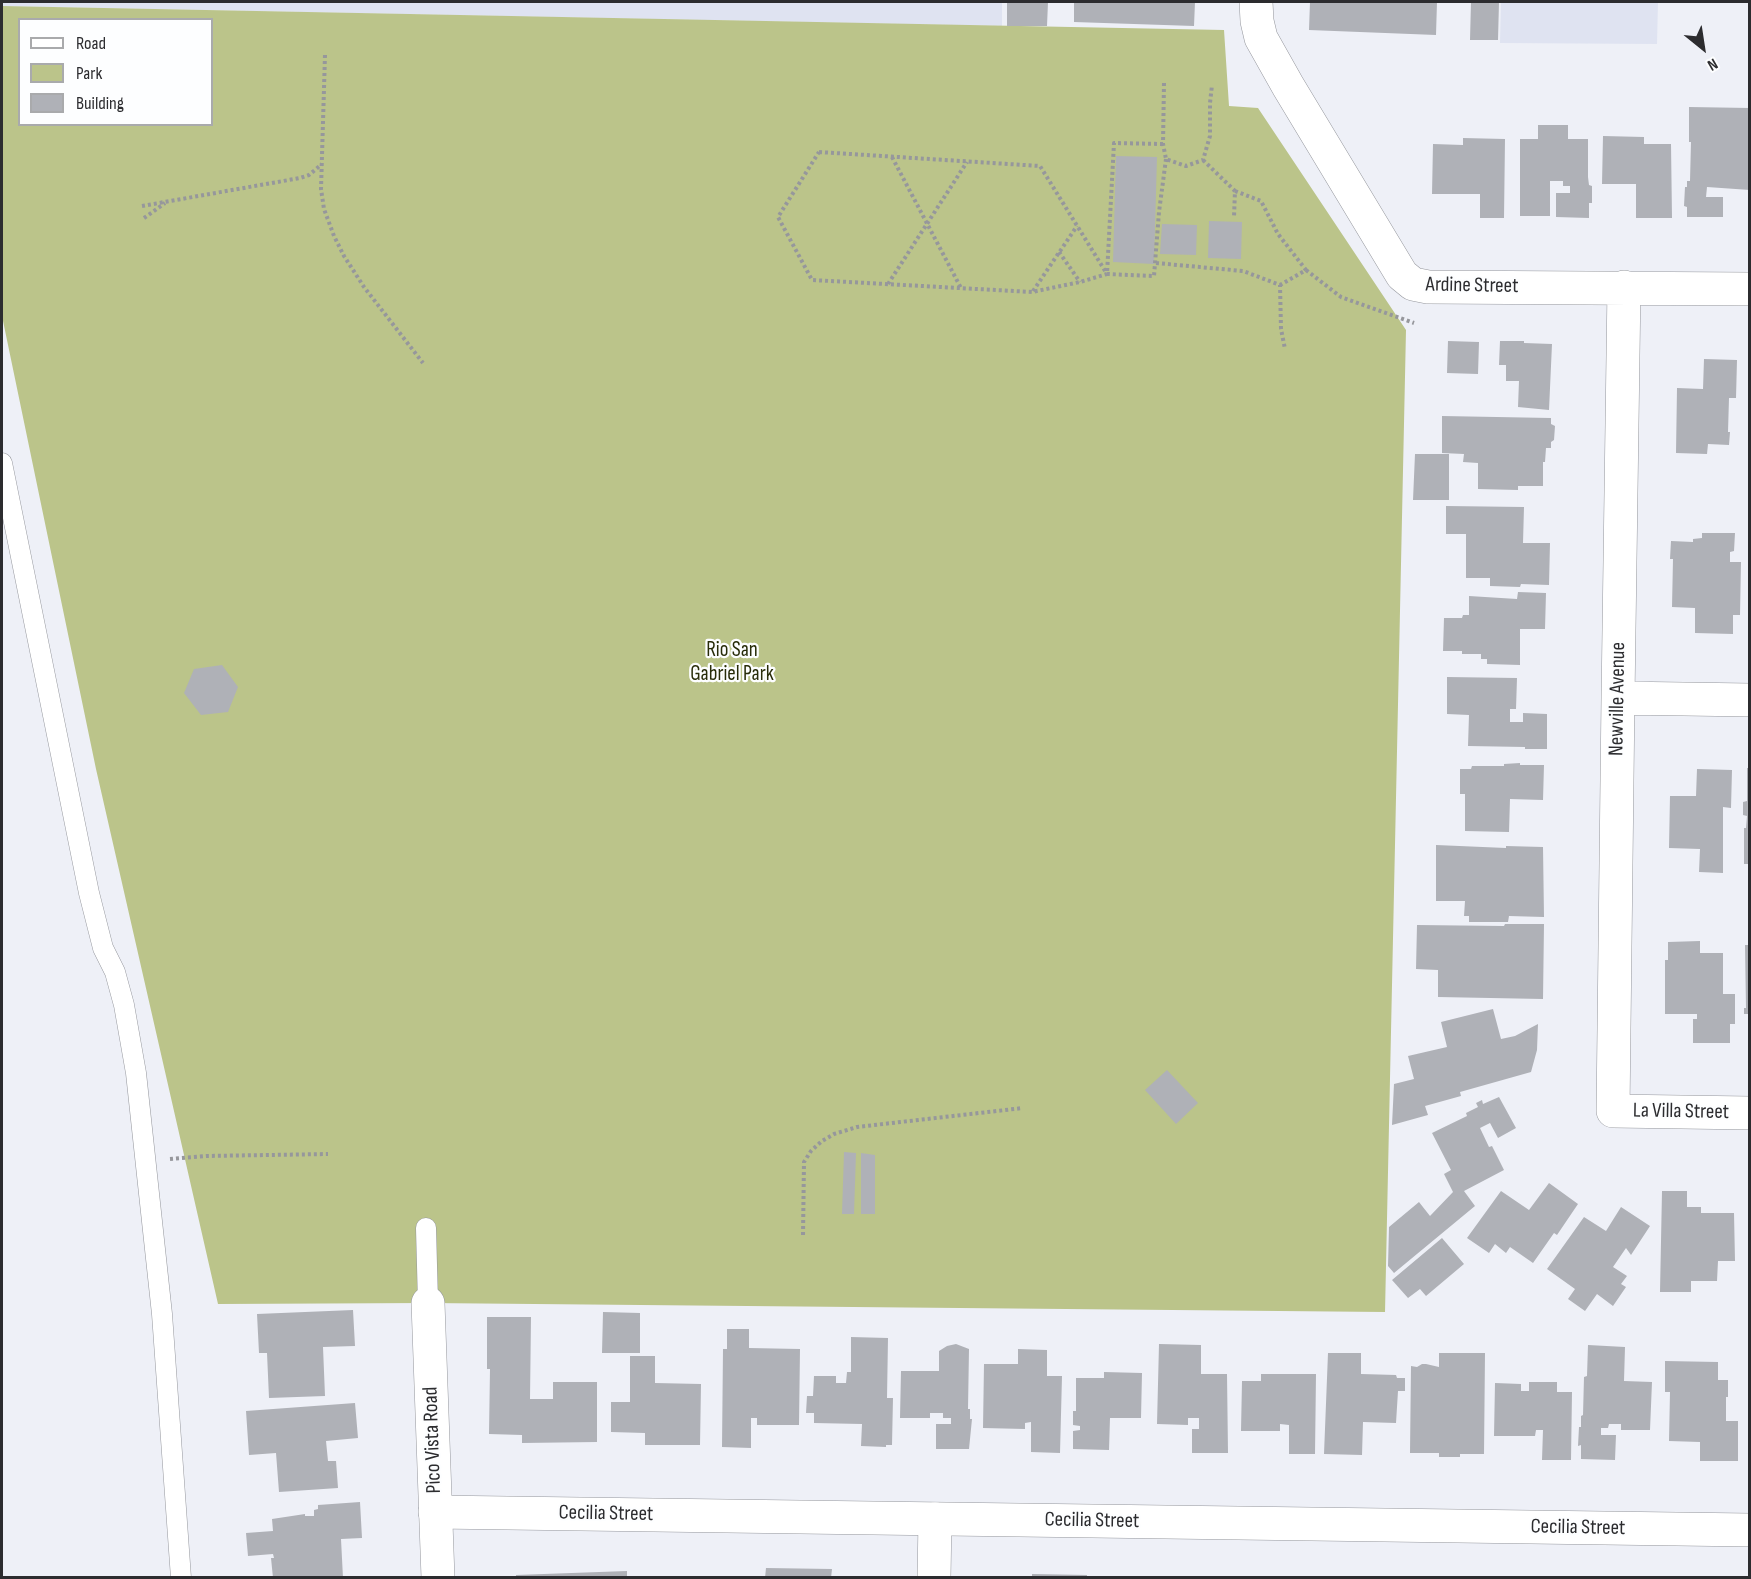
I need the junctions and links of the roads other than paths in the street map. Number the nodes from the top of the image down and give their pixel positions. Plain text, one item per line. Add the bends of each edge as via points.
1 (1256, 2) edge
2 (1624, 287) junction
3 (1749, 289) edge
4 (2, 463) edge
5 (1618, 698) junction
6 (1749, 700) edge
7 (1613, 1112) joint
8 (1749, 1113) edge
9 (426, 1228) dead end
10 (428, 1303) joint
11 (435, 1512) junction
12 (935, 1519) junction
13 (1749, 1530) edge
14 (181, 1578) edge
15 (438, 1578) edge
16 (934, 1578) edge

1 - 2 street, Ardine Street via 1262,38 1407,280 1428,287
2 - 3 street, Ardine Street
2 - 5 street, Newville Avenue
4 - 14 lane via 89,893 103,948 124,1005 136,1073 162,1314
5 - 6 street
5 - 7 street, Newville Avenue
7 - 8 street, La Villa Street
9 - 10 lane
10 - 11 street, Pico Vista Road
11 - 12 street, Cecilia Street
11 - 15 street, Pico Vista Road
12 - 13 street, Cecilia Street
12 - 16 street

